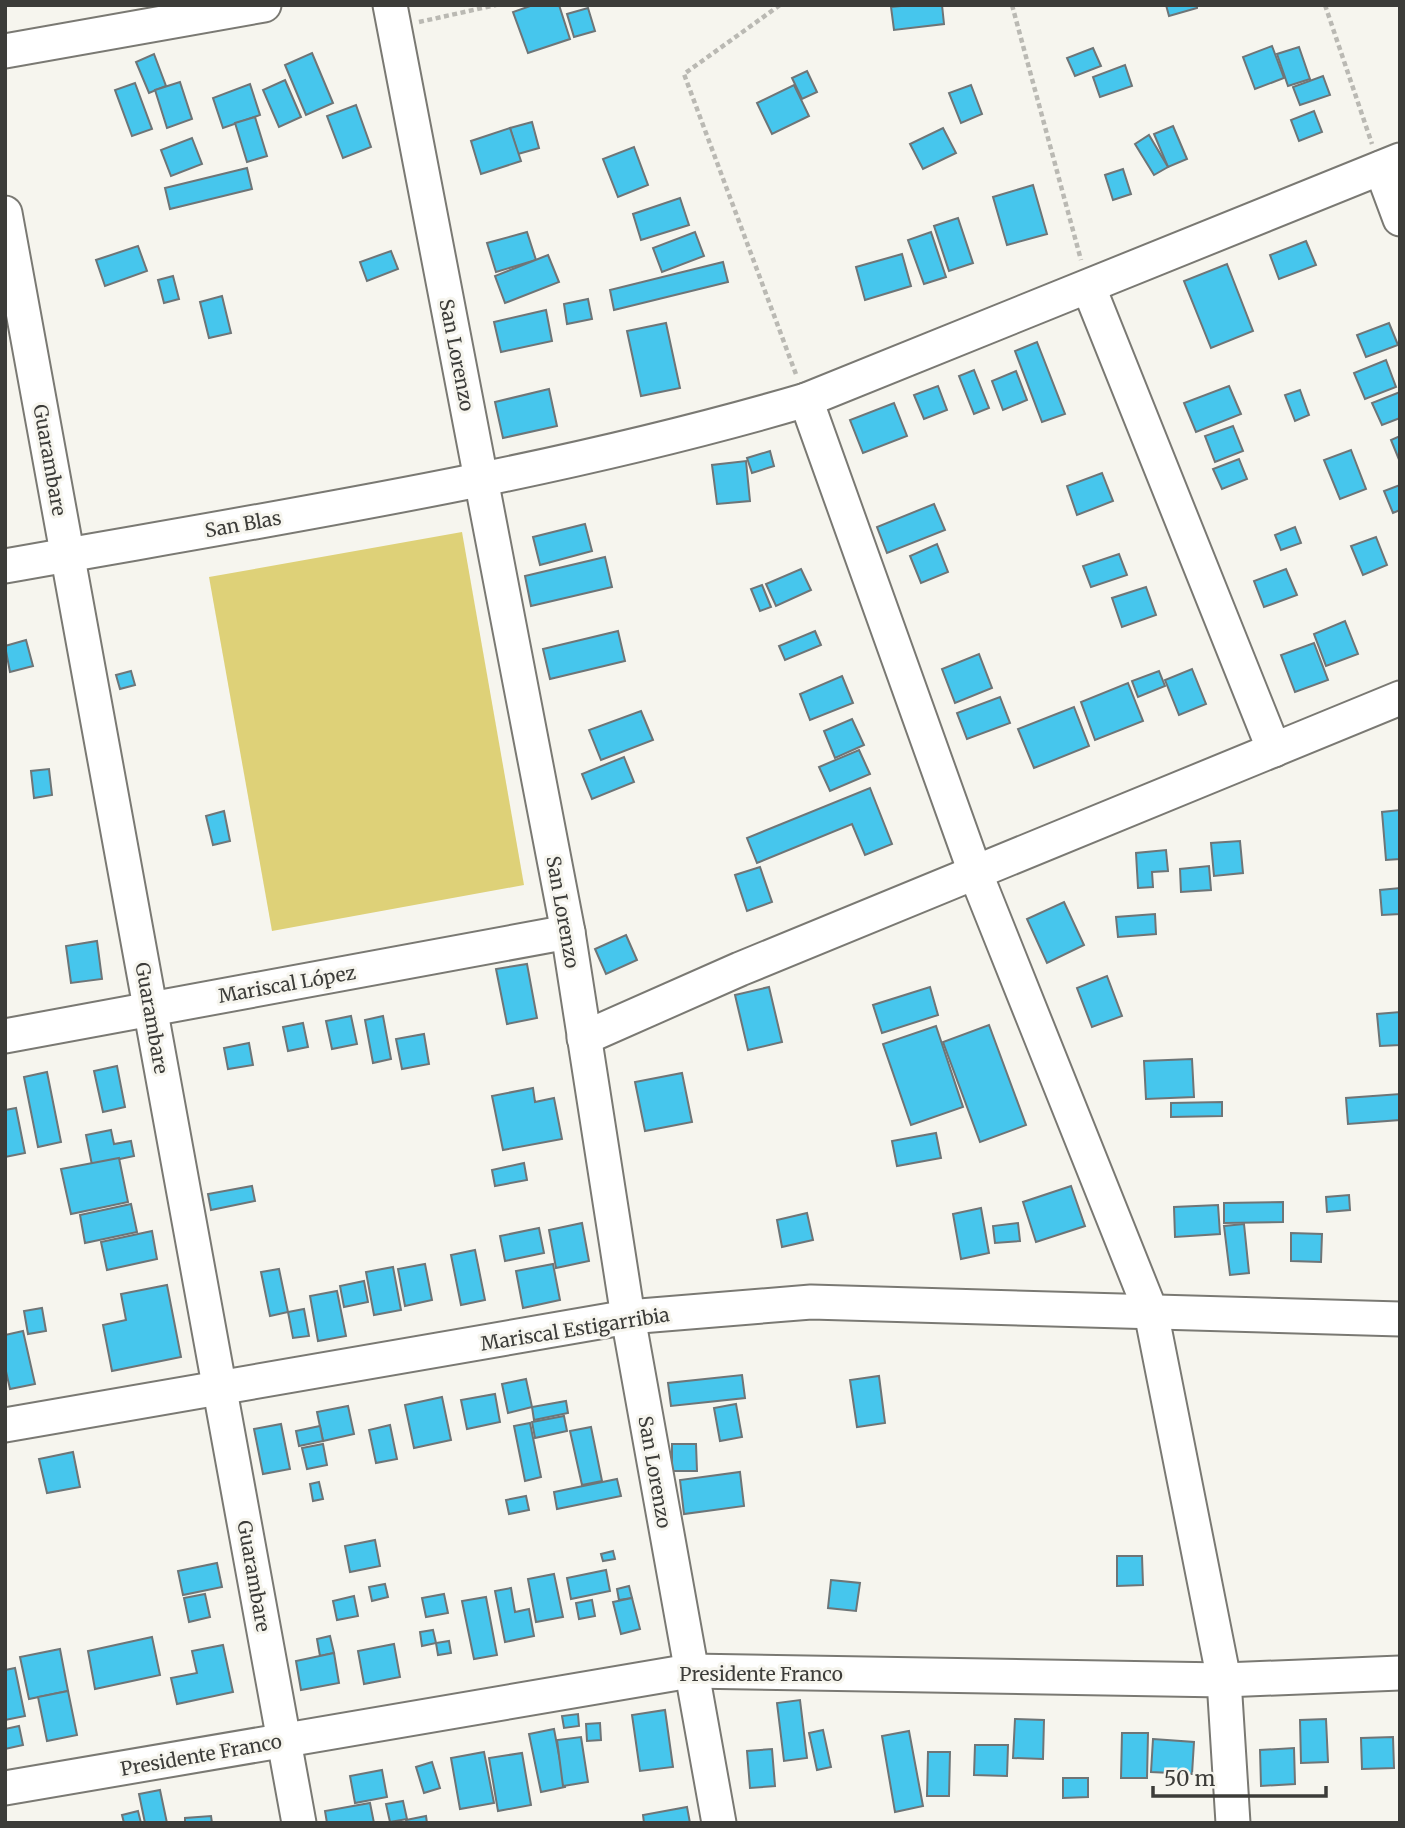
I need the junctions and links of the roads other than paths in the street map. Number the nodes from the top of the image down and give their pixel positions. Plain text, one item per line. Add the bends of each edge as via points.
1 (264, 5) edge
2 (392, 16) edge
3 (5, 51) edge
4 (1390, 164) edge
5 (5, 213) edge
6 (1400, 219) edge
7 (1089, 288) junction
8 (806, 400) junction
9 (482, 481) junction
10 (68, 555) junction
11 (5, 566) edge
12 (1400, 698) edge
13 (1274, 750) junction
14 (975, 873) junction
15 (568, 932) junction
16 (150, 1009) junction
17 (5, 1036) edge
18 (584, 1038) junction
19 (1151, 1312) junction
20 (628, 1317) junction
21 (1400, 1319) edge
22 (220, 1390) junction
23 (5, 1425) edge
24 (690, 1671) junction
25 (1400, 1673) edge
26 (1224, 1680) junction
27 (284, 1741) junction
28 (5, 1788) edge
29 (299, 1823) edge
30 (719, 1823) edge
31 (1233, 1823) edge

1 - 3 street
2 - 9 street, San Lorenzo
4 - 6 street
4 - 7 street, San Blas
5 - 10 street, Guarambare
7 - 8 street, San Blas
7 - 13 street
8 - 9 street, San Blas via 709,428
8 - 14 street
9 - 10 street, San Blas
9 - 15 street, San Lorenzo
10 - 11 street, San Blas
10 - 16 street, Guarambare
12 - 13 street
13 - 14 street
14 - 18 street
14 - 19 street
15 - 16 street, Mariscal López
15 - 18 street, San Lorenzo
16 - 17 street, Mariscal López
16 - 22 street, Guarambare
18 - 20 street, San Lorenzo
19 - 20 street, Mariscal Estigarribia via 811,1302
19 - 21 street, Mariscal Estigarribia
19 - 26 street
20 - 22 street, Mariscal Estigarribia
20 - 24 street, San Lorenzo
22 - 23 street, Mariscal Estigarribia
22 - 27 street, Guarambare
24 - 26 street, Presidente Franco
24 - 27 street, Presidente Franco
24 - 30 street, San Lorenzo
25 - 26 street, Presidente Franco
26 - 31 street
27 - 28 street, Presidente Franco
27 - 29 street, Guarambare

